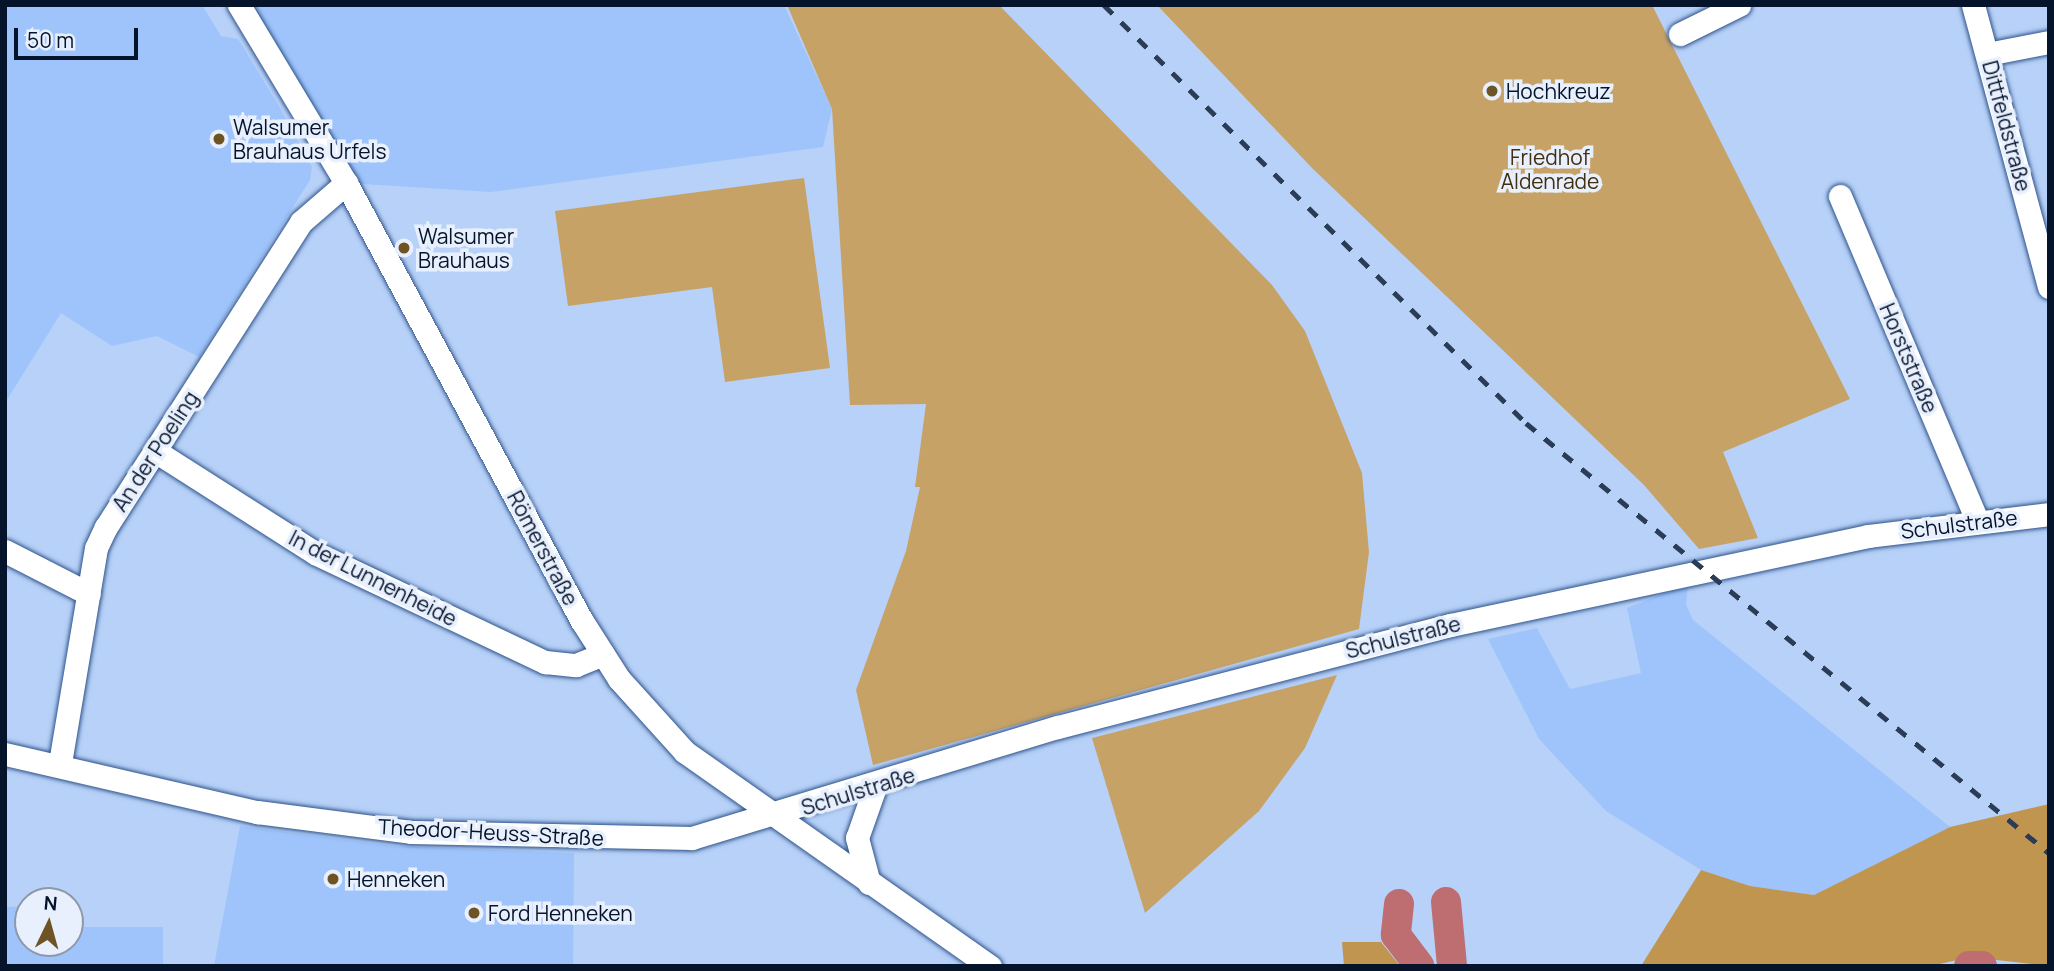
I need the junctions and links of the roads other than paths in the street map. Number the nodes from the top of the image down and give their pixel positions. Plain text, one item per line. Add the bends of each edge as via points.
1 (239, 5) edge
2 (1739, 5) edge
3 (1973, 5) edge
4 (1680, 34) dead end
5 (2049, 42) edge
6 (1987, 54) junction
7 (346, 183) junction
8 (1840, 196) dead end
9 (2046, 260) edge
10 (2049, 287) edge
11 (155, 451) junction
12 (2049, 514) edge
13 (1977, 521) junction
14 (5, 551) edge
15 (89, 593) junction
16 (603, 654) junction
17 (5, 754) edge
18 (60, 763) junction
19 (875, 787) junction
20 (771, 816) junction
21 (869, 883) junction
22 (990, 966) edge

1 - 7 street, Römerstraße
2 - 4 street
3 - 6 street, Dittfeldstraße
5 - 6 street
6 - 9 street, Dittfeldstraße
7 - 11 street, An der Poeling via 301,222
7 - 16 street, Römerstraße
8 - 13 street, Horststraße
9 - 10 street, Dittfeldstraße
11 - 15 street, An der Poeling via 106,527
11 - 16 street, In der Lunnenheide via 315,553 545,662 576,665
12 - 13 street, Schulstraße
13 - 19 street, Schulstraße via 1868,536 1450,625 1058,727
14 - 15 street
15 - 18 street, An der Poeling
16 - 20 street, Römerstraße via 685,752
17 - 18 street, Theodor-Heuss-Straße
18 - 20 street, Theodor-Heuss-Straße via 257,812 425,833 692,838
19 - 20 street, Schulstraße
19 - 21 street via 857,838
20 - 21 street, Römerstraße
21 - 22 street, Römerstraße

